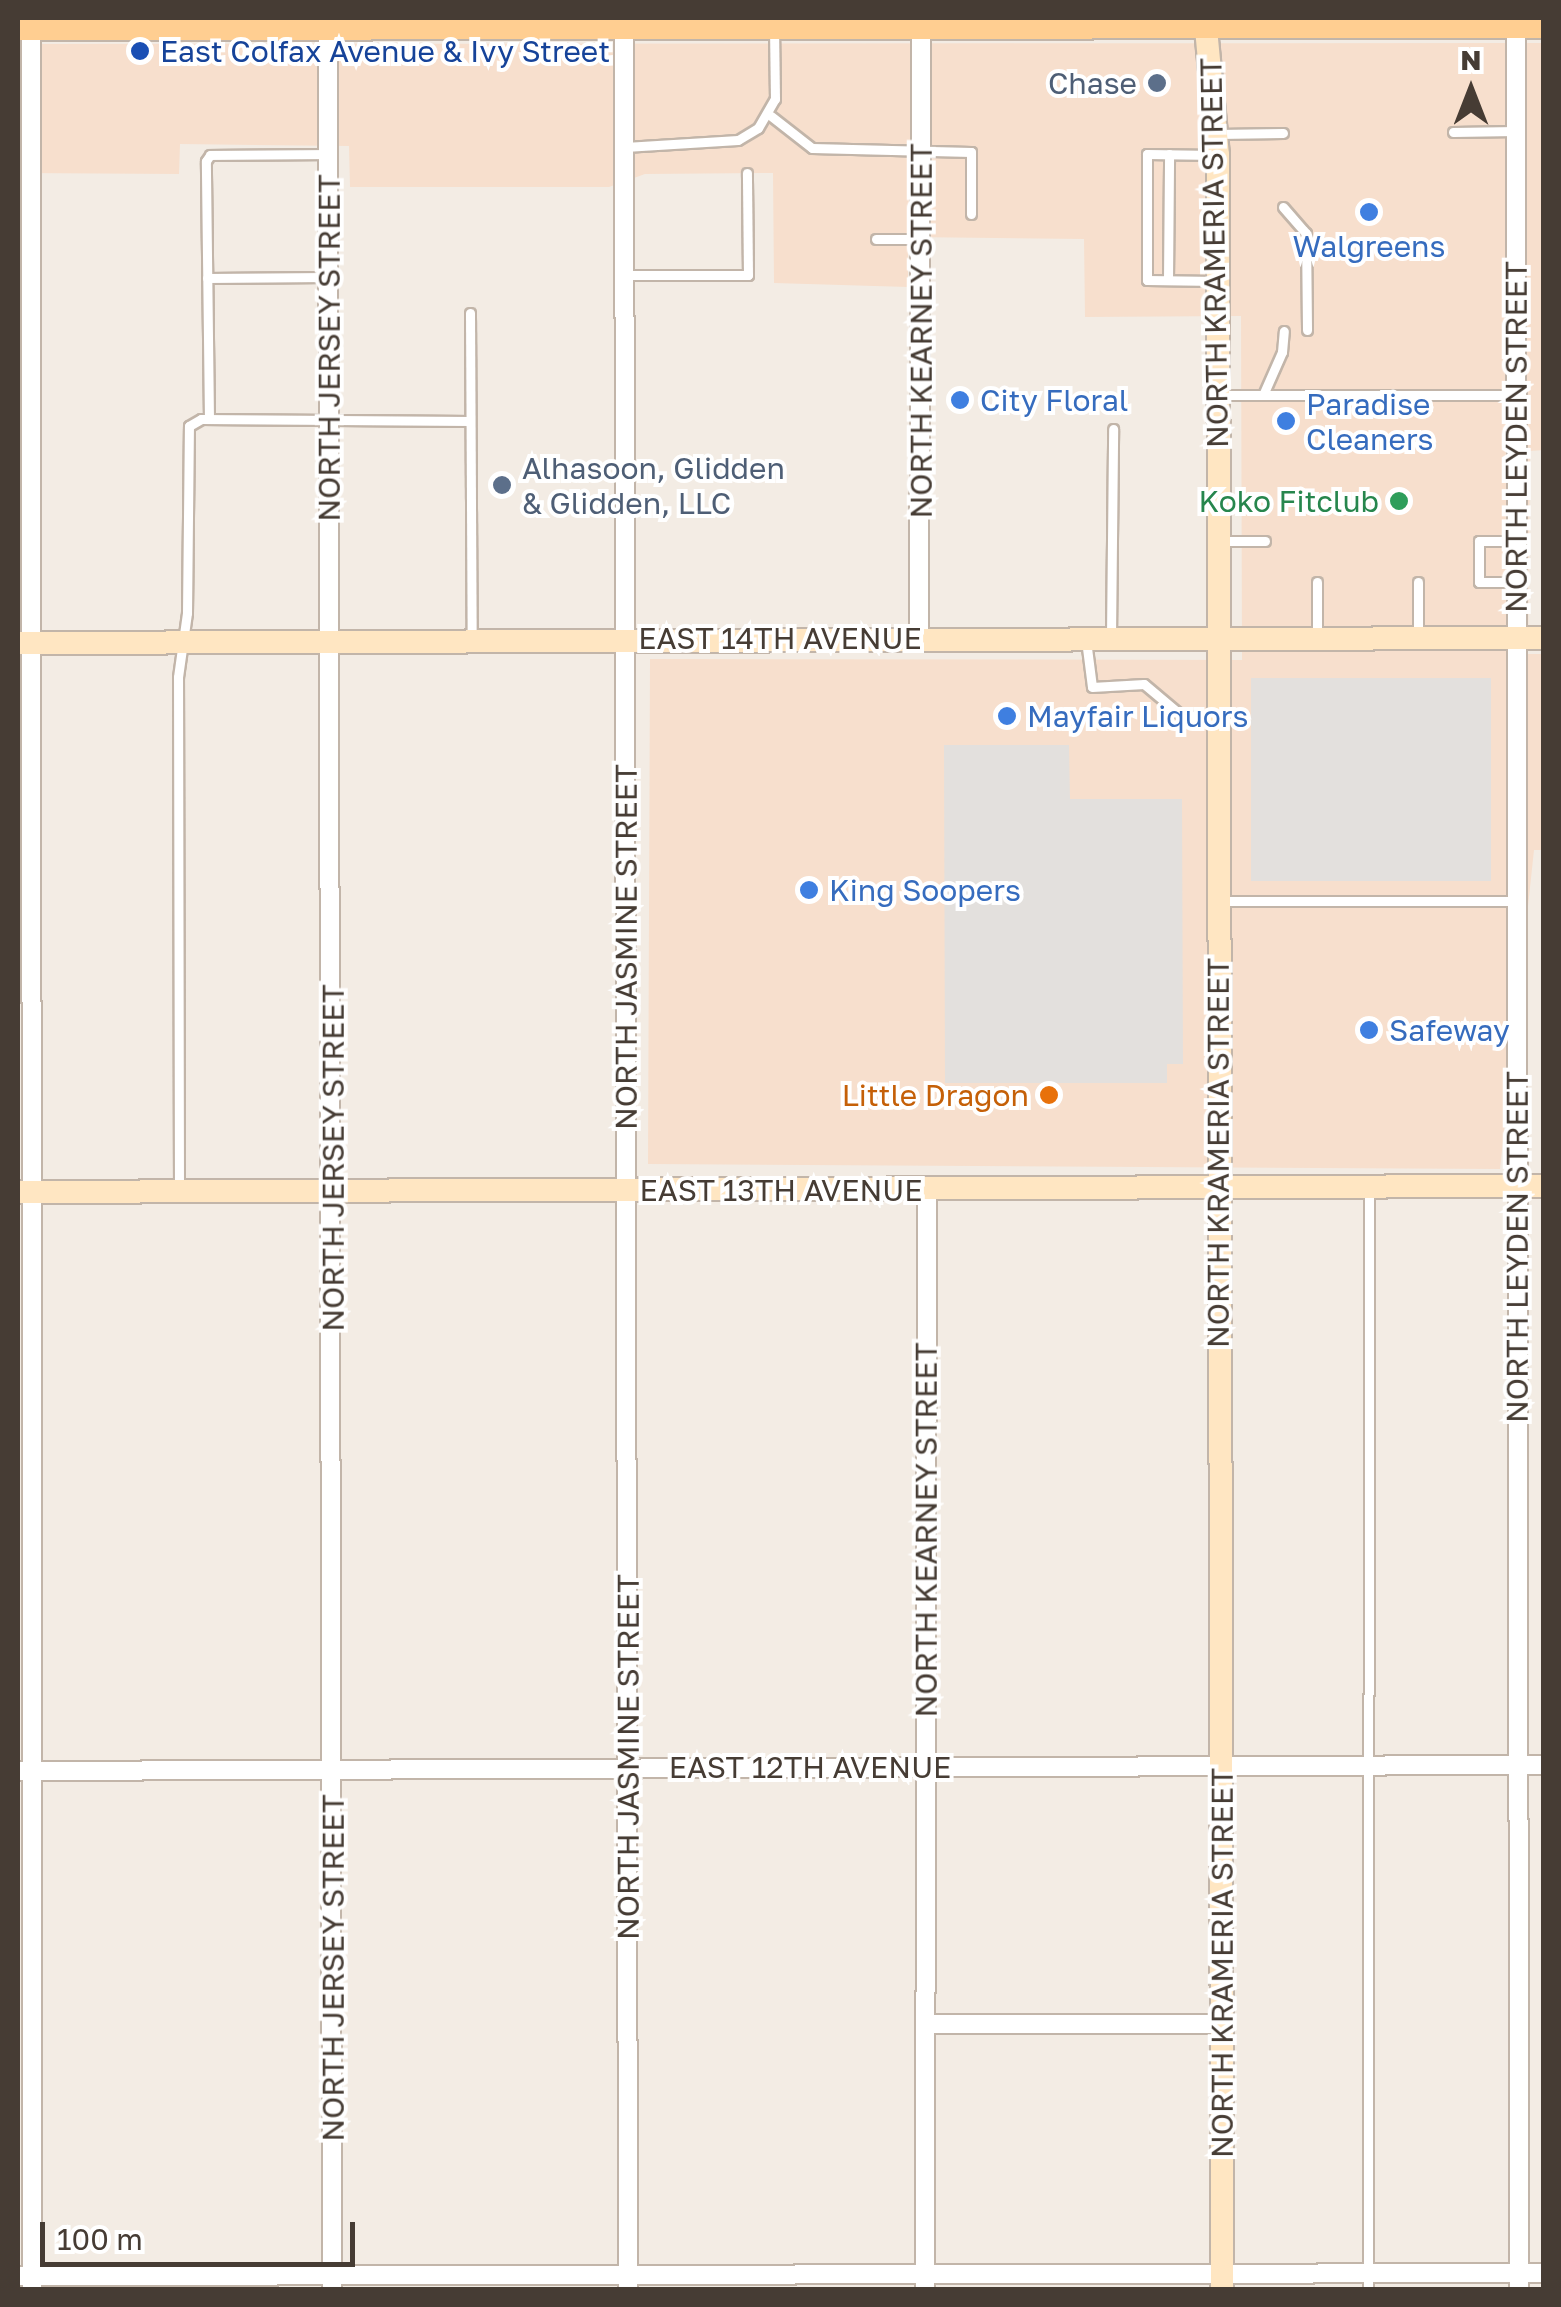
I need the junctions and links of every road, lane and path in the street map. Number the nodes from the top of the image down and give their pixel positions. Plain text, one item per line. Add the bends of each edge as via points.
1 (1206, 21) edge
2 (774, 24) junction
3 (921, 24) junction
4 (1530, 24) edge
5 (624, 25) junction
6 (328, 26) junction
7 (28, 30) edge
8 (771, 116) junction
9 (1516, 131) junction
10 (1453, 132) dead end
11 (1283, 133) dead end
12 (1218, 144) junction
13 (625, 147) junction
14 (922, 152) junction
15 (328, 154) junction
16 (1169, 154) junction
17 (747, 174) dead end
18 (1283, 207) dead end
19 (971, 214) dead end
20 (876, 239) dead end
21 (922, 239) junction
22 (626, 275) junction
23 (207, 278) junction
24 (328, 278) junction
25 (1168, 280) junction
26 (1217, 280) junction
27 (470, 314) dead end
28 (1306, 330) dead end
29 (1284, 331) dead end
30 (1216, 395) junction
31 (1263, 396) junction
32 (1516, 396) junction
33 (209, 419) junction
34 (328, 420) junction
35 (470, 421) junction
36 (1113, 429) dead end
37 (1217, 541) junction
38 (1265, 541) dead end
39 (1515, 541) junction
40 (1317, 582) dead end
41 (1418, 582) dead end
42 (1515, 582) junction
43 (919, 638) junction
44 (1086, 638) junction
45 (1112, 638) junction
46 (1217, 638) junction
47 (1317, 638) junction
48 (1418, 638) junction
49 (1515, 638) junction
50 (1544, 638) edge
51 (624, 639) junction
52 (333, 642) junction
53 (472, 642) junction
54 (26, 643) edge
55 (182, 644) junction
56 (1217, 718) junction
57 (1217, 901) junction
58 (1518, 902) junction
59 (1369, 1186) junction
60 (1516, 1186) junction
61 (1544, 1186) edge
62 (1218, 1187) junction
63 (333, 1190) junction
64 (627, 1190) junction
65 (927, 1190) junction
66 (179, 1191) junction
67 (26, 1192) edge
68 (1222, 1765) junction
69 (1369, 1765) junction
70 (1518, 1765) junction
71 (1544, 1765) edge
72 (925, 1766) junction
73 (629, 1768) junction
74 (25, 1770) edge
75 (334, 1770) junction
76 (925, 2024) junction
77 (1222, 2024) junction
78 (1544, 2272) edge
79 (27, 2281) edge
80 (1519, 2281) edge
81 (628, 2282) edge
82 (925, 2282) edge
83 (1222, 2282) edge
84 (1368, 2282) edge
85 (332, 2283) edge

1 - 3 main road
1 - 4 main road
1 - 12 main road, NORTH KRAMERIA STREET
2 - 3 main road
2 - 5 main road
2 - 8 lane
3 - 14 street, NORTH KEARNEY STREET
4 - 9 street, NORTH LEYDEN STREET
5 - 6 main road
5 - 13 street, NORTH JASMINE STREET
6 - 7 main road
6 - 15 street, NORTH JERSEY STREET
7 - 54 street
8 - 13 lane via 738,140
8 - 14 lane via 812,148
9 - 10 lane
9 - 32 street, NORTH LEYDEN STREET
11 - 12 lane
12 - 16 lane
12 - 26 main road, NORTH KRAMERIA STREET
13 - 22 street, NORTH JASMINE STREET
14 - 19 lane via 971,152
14 - 21 street, NORTH KEARNEY STREET
15 - 23 lane via 210,155
15 - 24 street, NORTH JERSEY STREET
16 - 25 lane
16 - 25 lane via 1147,154 1147,280
17 - 22 lane via 748,275
18 - 28 lane via 1306,233
20 - 21 lane
21 - 43 street, NORTH KEARNEY STREET
22 - 51 street, NORTH JASMINE STREET
23 - 24 lane
23 - 33 lane
24 - 34 street, NORTH JERSEY STREET
25 - 26 lane
26 - 30 main road, NORTH KRAMERIA STREET
27 - 35 lane
29 - 31 lane
30 - 31 lane
30 - 37 main road, NORTH KRAMERIA STREET
31 - 32 lane
32 - 39 street, NORTH LEYDEN STREET
33 - 34 lane
33 - 55 lane via 189,426 186,439
34 - 35 lane
34 - 52 street, NORTH JERSEY STREET
35 - 53 lane
36 - 45 lane
37 - 38 lane
37 - 46 main road, NORTH KRAMERIA STREET
39 - 42 street, NORTH LEYDEN STREET
39 - 42 lane via 1479,541 1479,582
40 - 47 lane
41 - 48 lane
42 - 49 street, NORTH LEYDEN STREET
43 - 44 main road, EAST 14TH AVENUE
43 - 51 main road, EAST 14TH AVENUE
44 - 45 main road, EAST 14TH AVENUE
44 - 56 lane via 1092,687 1144,684 1181,715
45 - 46 main road, EAST 14TH AVENUE
46 - 47 main road, EAST 14TH AVENUE
46 - 56 main road, NORTH KRAMERIA STREET
47 - 48 main road, EAST 14TH AVENUE
48 - 49 main road, EAST 14TH AVENUE
49 - 50 main road, EAST 14TH AVENUE
49 - 58 street, NORTH LEYDEN STREET
51 - 53 main road, EAST 14TH AVENUE
51 - 64 street, NORTH JASMINE STREET
52 - 53 main road, EAST 14TH AVENUE
52 - 55 main road, EAST 14TH AVENUE
52 - 63 street, NORTH JERSEY STREET
54 - 55 main road, EAST 14TH AVENUE
54 - 67 street
55 - 66 lane
56 - 57 main road, NORTH KRAMERIA STREET
57 - 58 lane
57 - 62 main road, NORTH KRAMERIA STREET
58 - 60 street, NORTH LEYDEN STREET
59 - 60 main road, EAST 13TH AVENUE
59 - 62 main road, EAST 13TH AVENUE
59 - 69 lane
60 - 61 main road, EAST 13TH AVENUE
60 - 70 street, NORTH LEYDEN STREET
62 - 65 main road, EAST 13TH AVENUE
62 - 68 main road, NORTH KRAMERIA STREET
63 - 64 main road, EAST 13TH AVENUE
63 - 66 main road, EAST 13TH AVENUE
63 - 75 street, NORTH JERSEY STREET
64 - 65 main road, EAST 13TH AVENUE
64 - 73 street, NORTH JASMINE STREET
65 - 72 street, NORTH KEARNEY STREET
66 - 67 main road, EAST 13TH AVENUE
67 - 74 street
68 - 69 street, EAST 12TH AVENUE
68 - 72 street, EAST 12TH AVENUE
68 - 77 main road, NORTH KRAMERIA STREET
69 - 70 street, EAST 12TH AVENUE
69 - 84 lane
70 - 71 street, EAST 12TH AVENUE
70 - 80 street, NORTH LEYDEN STREET
72 - 73 street, EAST 12TH AVENUE
72 - 76 street, NORTH KEARNEY STREET
73 - 75 street, EAST 12TH AVENUE
73 - 81 street, NORTH JASMINE STREET
74 - 75 street, EAST 12TH AVENUE
74 - 79 street
75 - 85 street, NORTH JERSEY STREET
76 - 77 street
76 - 82 street, NORTH KEARNEY STREET
77 - 83 main road, NORTH KRAMERIA STREET
78 - 80 street
79 - 85 street
80 - 84 street
81 - 82 street
81 - 85 street
82 - 83 street
83 - 84 street

